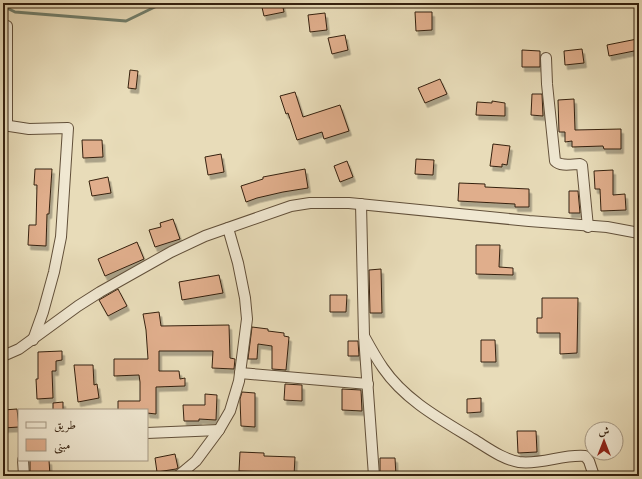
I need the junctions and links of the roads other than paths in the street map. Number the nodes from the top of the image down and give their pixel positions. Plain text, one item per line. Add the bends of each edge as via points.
1 (7, 26) dead end
2 (546, 58) dead end
3 (5, 126) edge
4 (361, 204) junction
5 (588, 226) junction
6 (228, 228) junction
7 (639, 233) edge
8 (364, 336) junction
9 (33, 340) junction
10 (3, 356) edge
11 (240, 373) junction
12 (368, 384) junction
13 (219, 430) junction
14 (148, 434) edge
15 (23, 461) edge
16 (24, 476) edge
17 (178, 476) edge
18 (374, 476) edge
19 (594, 476) edge

1 - 3 street
2 - 5 street via 555,161 582,165
3 - 9 street via 42,130 68,128 61,237 53,278
4 - 5 street
4 - 6 street via 310,203 291,206
4 - 8 street
5 - 7 street
6 - 9 street via 171,252 100,292
6 - 11 street via 245,298 245,340
8 - 12 street
8 - 19 street via 383,368 421,407 507,460 538,462 577,455 585,456
9 - 10 street
11 - 12 street
11 - 13 street via 230,411
12 - 18 street
13 - 14 street
13 - 17 street via 196,461
15 - 16 street

